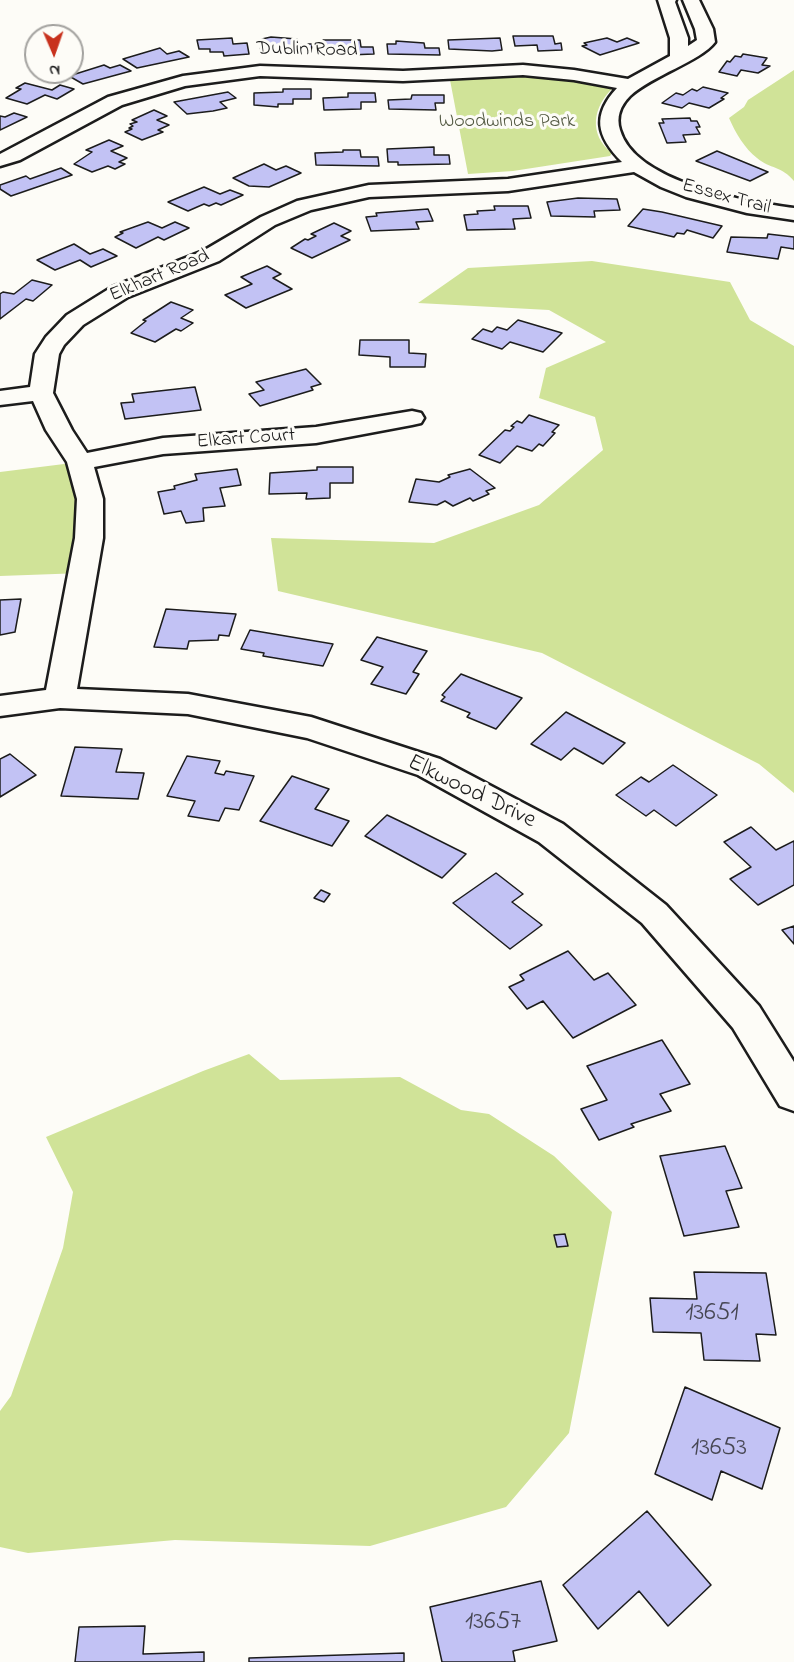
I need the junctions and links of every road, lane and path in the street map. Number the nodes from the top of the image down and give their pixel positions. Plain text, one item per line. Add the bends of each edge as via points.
1 (668, 0) edge
2 (691, 0) edge
3 (680, 57) junction
4 (630, 86) junction
5 (0, 160) edge
6 (638, 165) junction
7 (794, 214) edge
8 (41, 393) junction
9 (0, 399) edge
10 (412, 418) dead end
11 (80, 462) junction
12 (60, 698) junction
13 (0, 706) edge
14 (794, 1095) edge

1 - 3 street
2 - 3 street, Essex Trail via 706,42
3 - 4 street, Essex Trail
4 - 5 street, Dublin Road via 523,70 403,76 260,71 183,81 114,101
4 - 6 street, Essex Trail via 613,104 609,126 621,150
6 - 7 street, Essex Trail via 664,181 714,200
6 - 8 street, Elkhart Road via 508,185 369,191 304,205 211,256 120,292 88,310 64,331 47,354
8 - 9 street
8 - 11 street
10 - 11 street, Elkart Court via 316,435 163,446
11 - 12 street via 90,499 89,538
12 - 13 street, Elkwood Drive
12 - 14 street, Elkwood Drive via 188,704 310,728 429,767 551,833 654,914 746,1017

